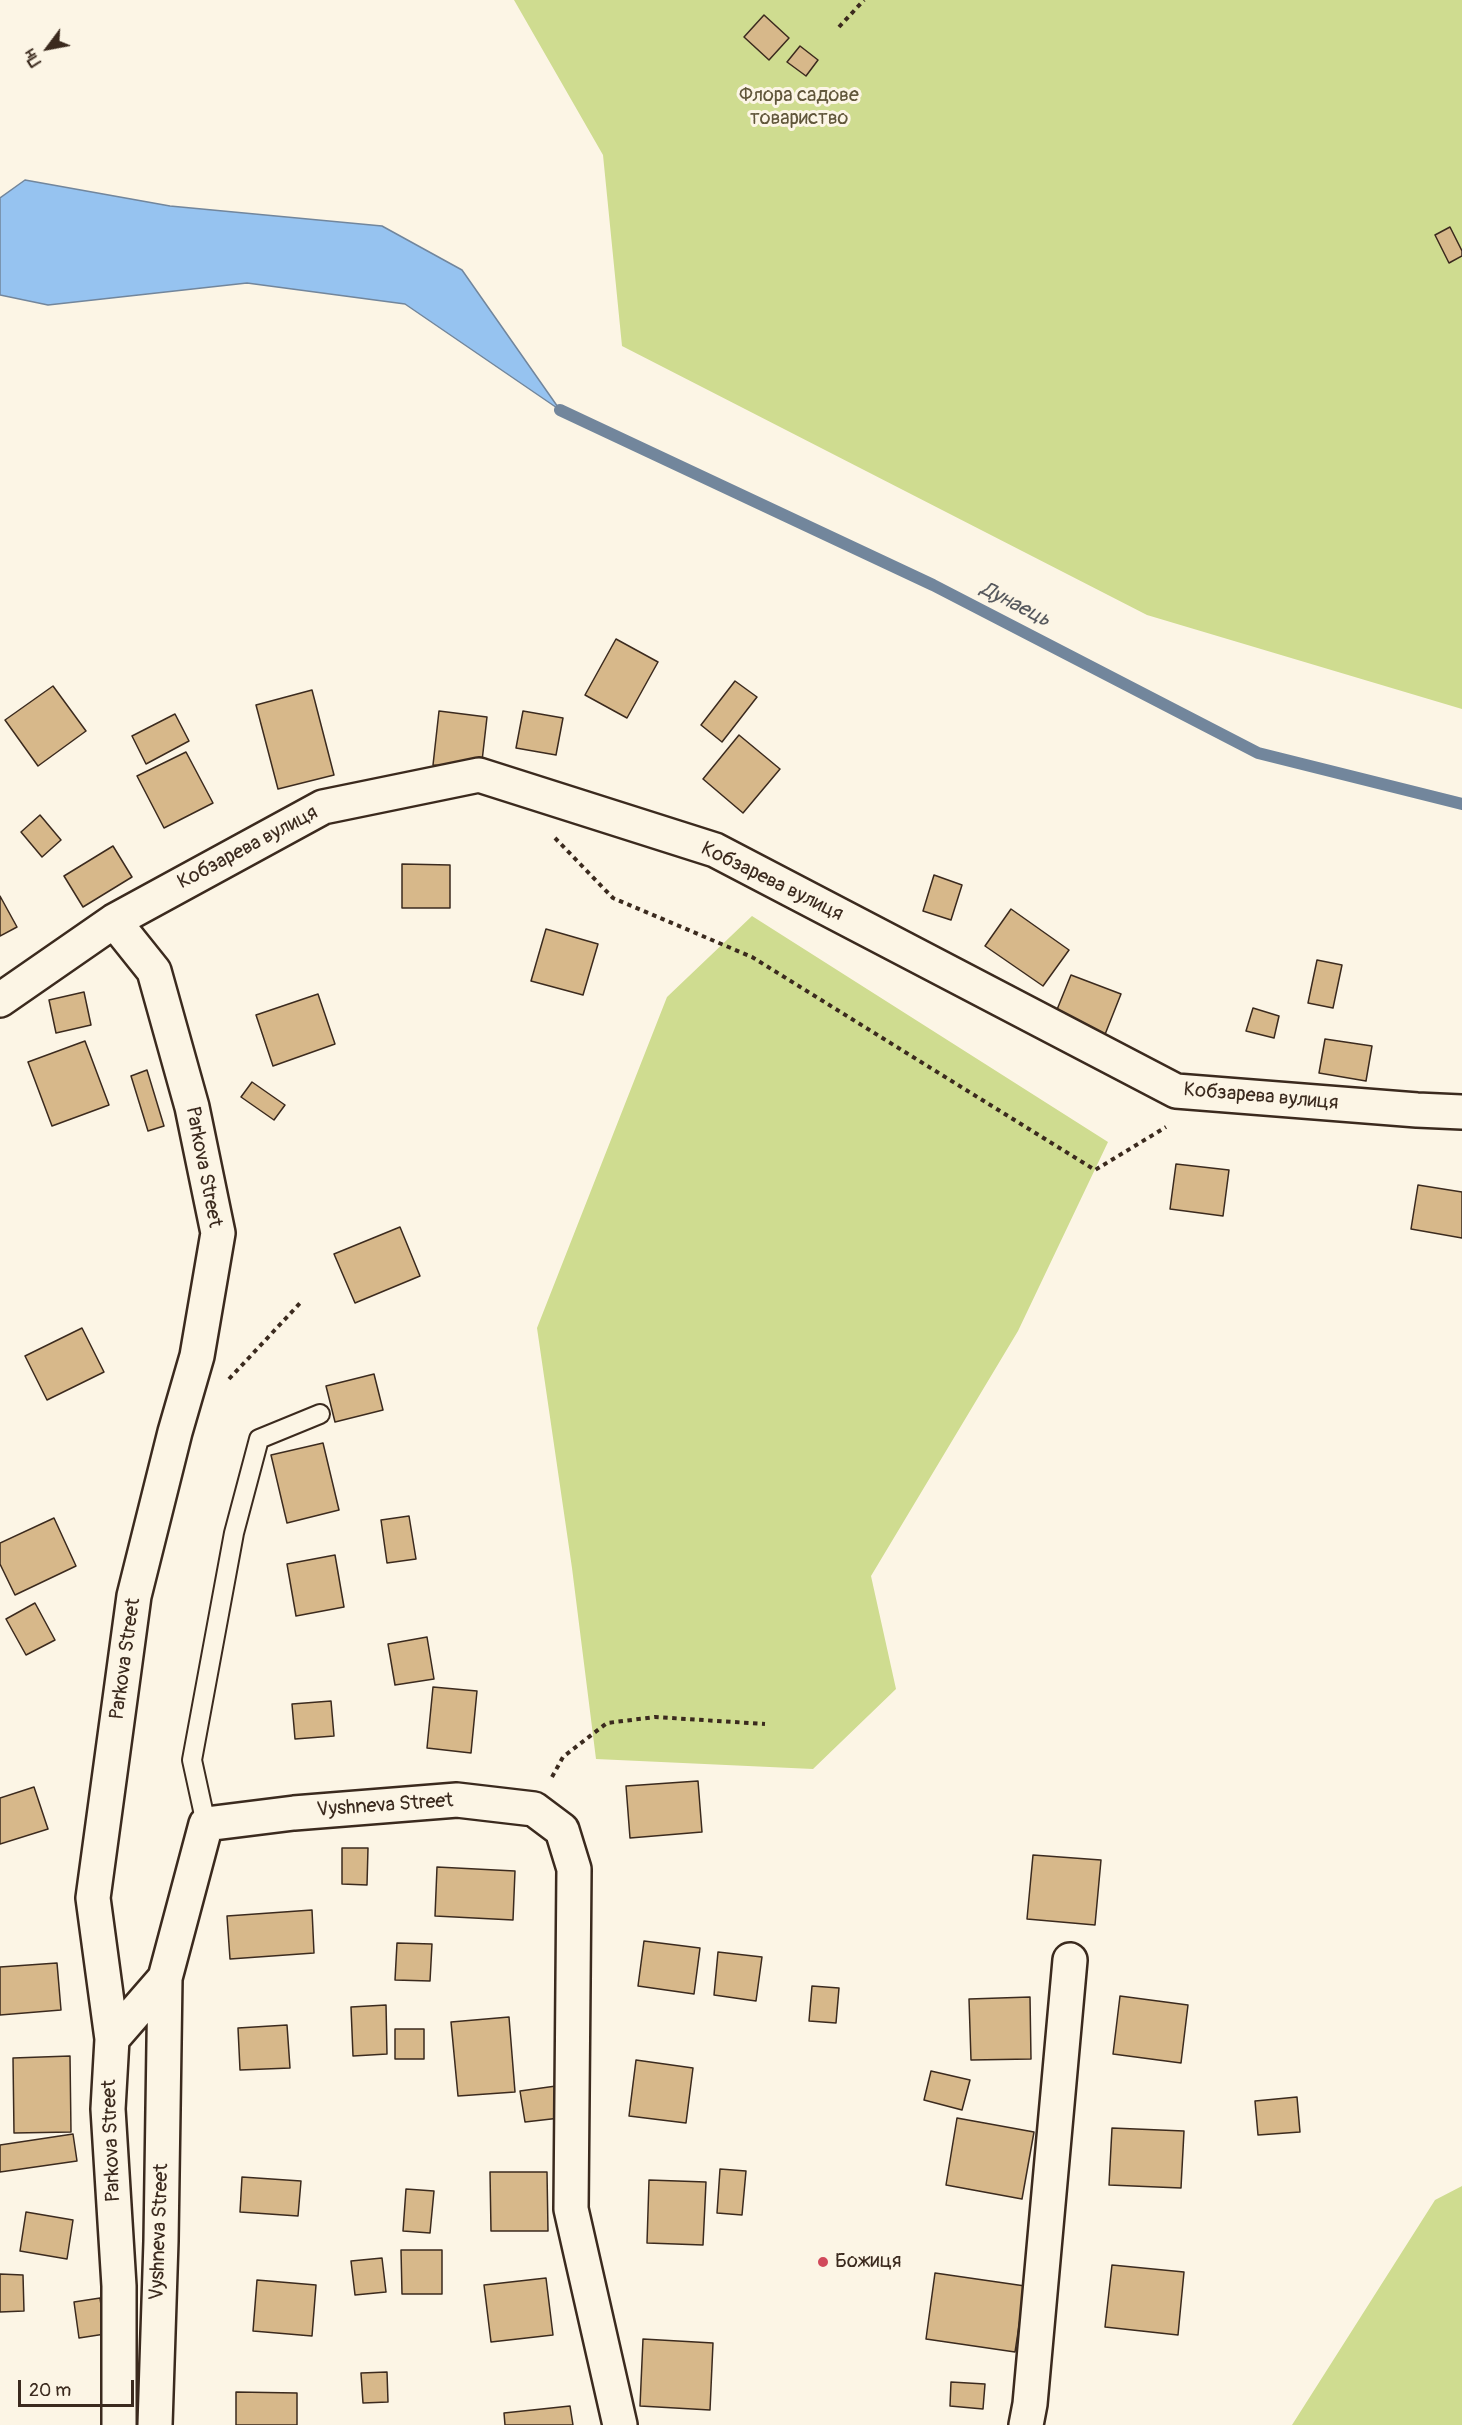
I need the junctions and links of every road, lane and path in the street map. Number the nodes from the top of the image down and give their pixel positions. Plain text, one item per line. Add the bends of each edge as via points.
1 (864, 0) edge
2 (839, 27) dead end
3 (548, 831) dead end
4 (114, 921) junction
5 (0, 1000) edge
6 (1462, 1112) edge
7 (1172, 1123) dead end
8 (302, 1301) dead end
9 (225, 1383) dead end
10 (320, 1414) dead end
11 (765, 1724) dead end
12 (534, 1809) junction
13 (206, 1824) junction
14 (1070, 1960) dead end
15 (165, 1978) junction
16 (111, 2039) junction
17 (119, 2425) edge
18 (155, 2425) edge
19 (620, 2425) edge
20 (1026, 2425) edge

1 - 2 path
3 - 7 path via 613,898 752,957 1095,1170
4 - 5 street, Кобзарева вулиця
4 - 6 street, Кобзарева вулиця via 323,807 479,775 715,850 1176,1091
4 - 16 street, Parkova Street via 154,971 192,1107 218,1233 197,1356 134,1596 93,1898
8 - 9 path
10 - 13 lane via 259,1439 234,1533 192,1760
11 - 12 path via 655,1717 607,1723 562,1757
12 - 13 street, Vyshneva Street via 457,1800
12 - 19 street via 562,1830 574,1869 571,2209
13 - 15 street, Vyshneva Street
14 - 20 street
15 - 16 street
15 - 18 street, Vyshneva Street
16 - 17 street, Parkova Street via 108,2109 119,2286

